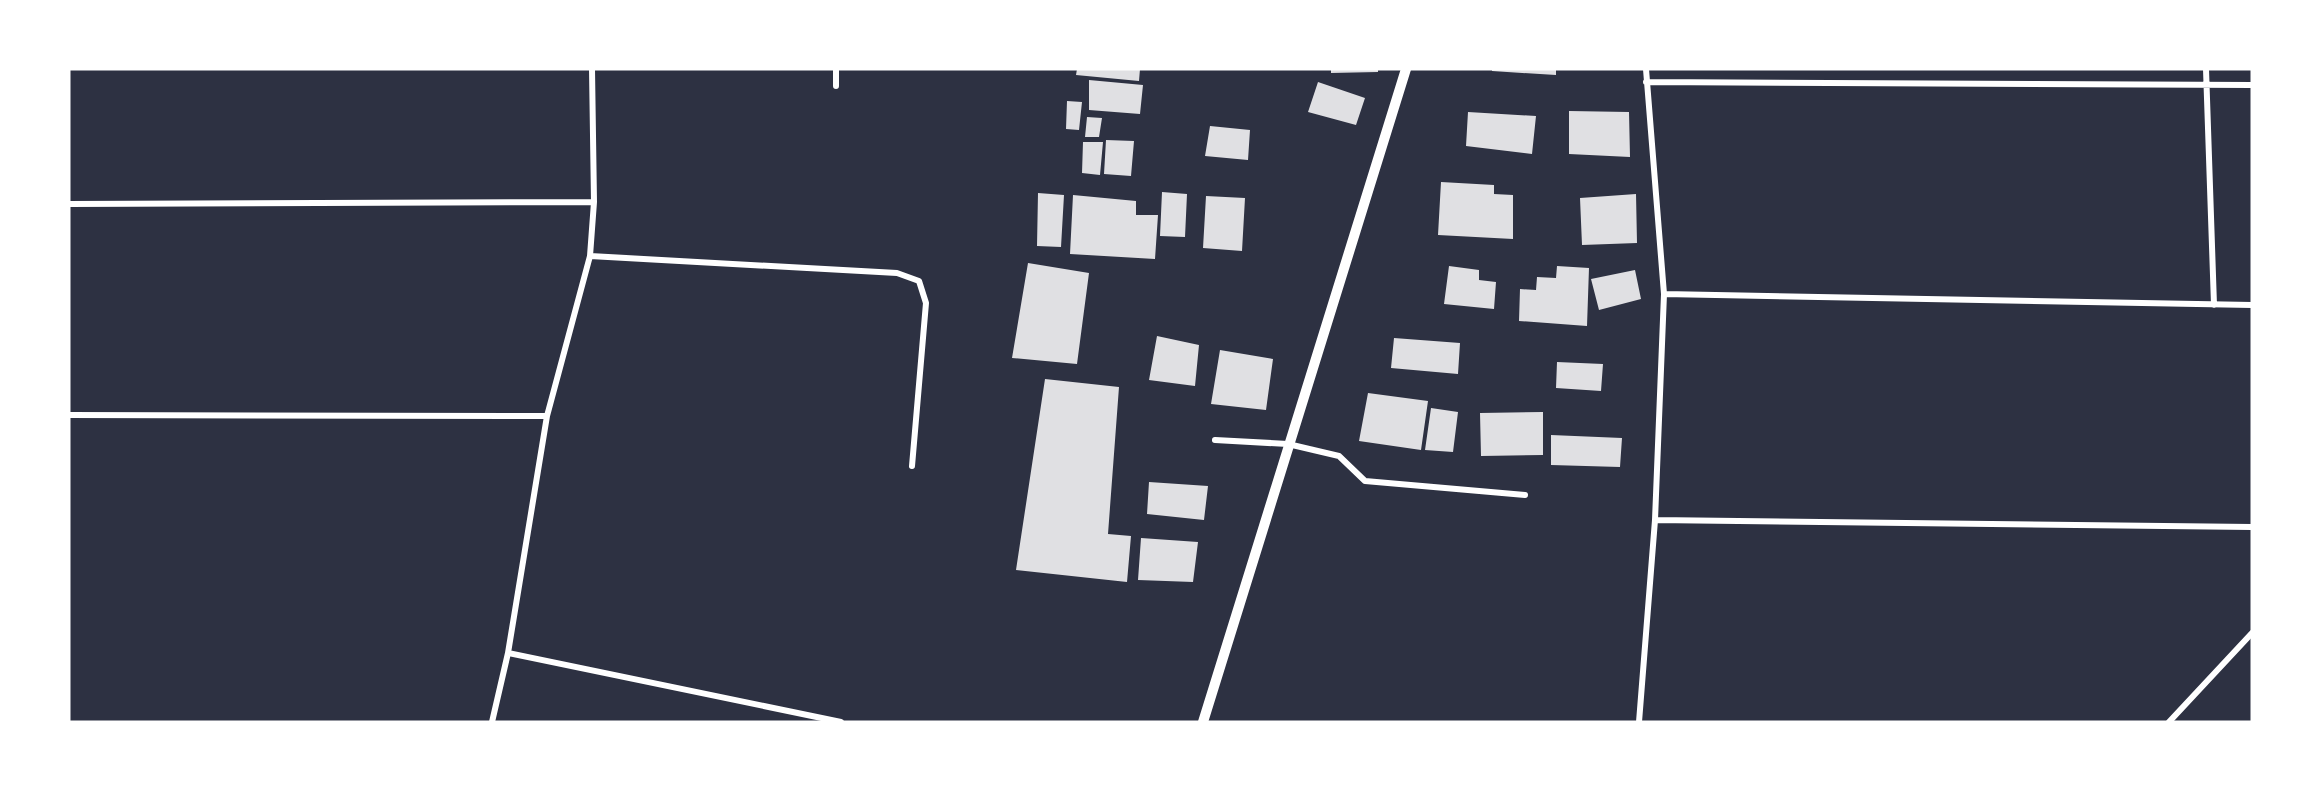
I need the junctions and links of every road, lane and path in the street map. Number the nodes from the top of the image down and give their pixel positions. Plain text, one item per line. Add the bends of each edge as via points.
1 (592, 69) edge
2 (836, 69) edge
3 (1406, 69) edge
4 (1646, 69) edge
5 (2206, 69) edge
6 (1646, 81) junction
7 (2206, 84) junction
8 (2252, 85) edge
9 (836, 86) dead end
10 (594, 202) junction
11 (69, 204) edge
12 (590, 256) junction
13 (1664, 294) junction
14 (2214, 304) junction
15 (2252, 305) edge
16 (69, 415) edge
17 (547, 416) junction
18 (1215, 440) dead end
19 (1288, 444) junction
20 (912, 466) dead end
21 (1525, 495) dead end
22 (1655, 520) junction
23 (2252, 527) edge
24 (2252, 633) edge
25 (508, 653) junction
26 (492, 722) edge
27 (842, 722) edge
28 (1203, 722) edge
29 (1639, 722) edge
30 (2169, 722) edge

1 - 10 street
2 - 9 street
3 - 19 street
4 - 6 street
5 - 7 street
6 - 7 street
6 - 13 street
7 - 8 street
7 - 14 street
10 - 11 street
10 - 12 street
12 - 17 street
12 - 20 street via 897,273 919,281 926,303
13 - 14 street
13 - 22 street
14 - 15 street
16 - 17 street
17 - 25 street
18 - 19 street
19 - 21 street via 1339,456 1365,481
19 - 28 street
22 - 23 street
22 - 29 street
24 - 30 street
25 - 26 street
25 - 27 street

